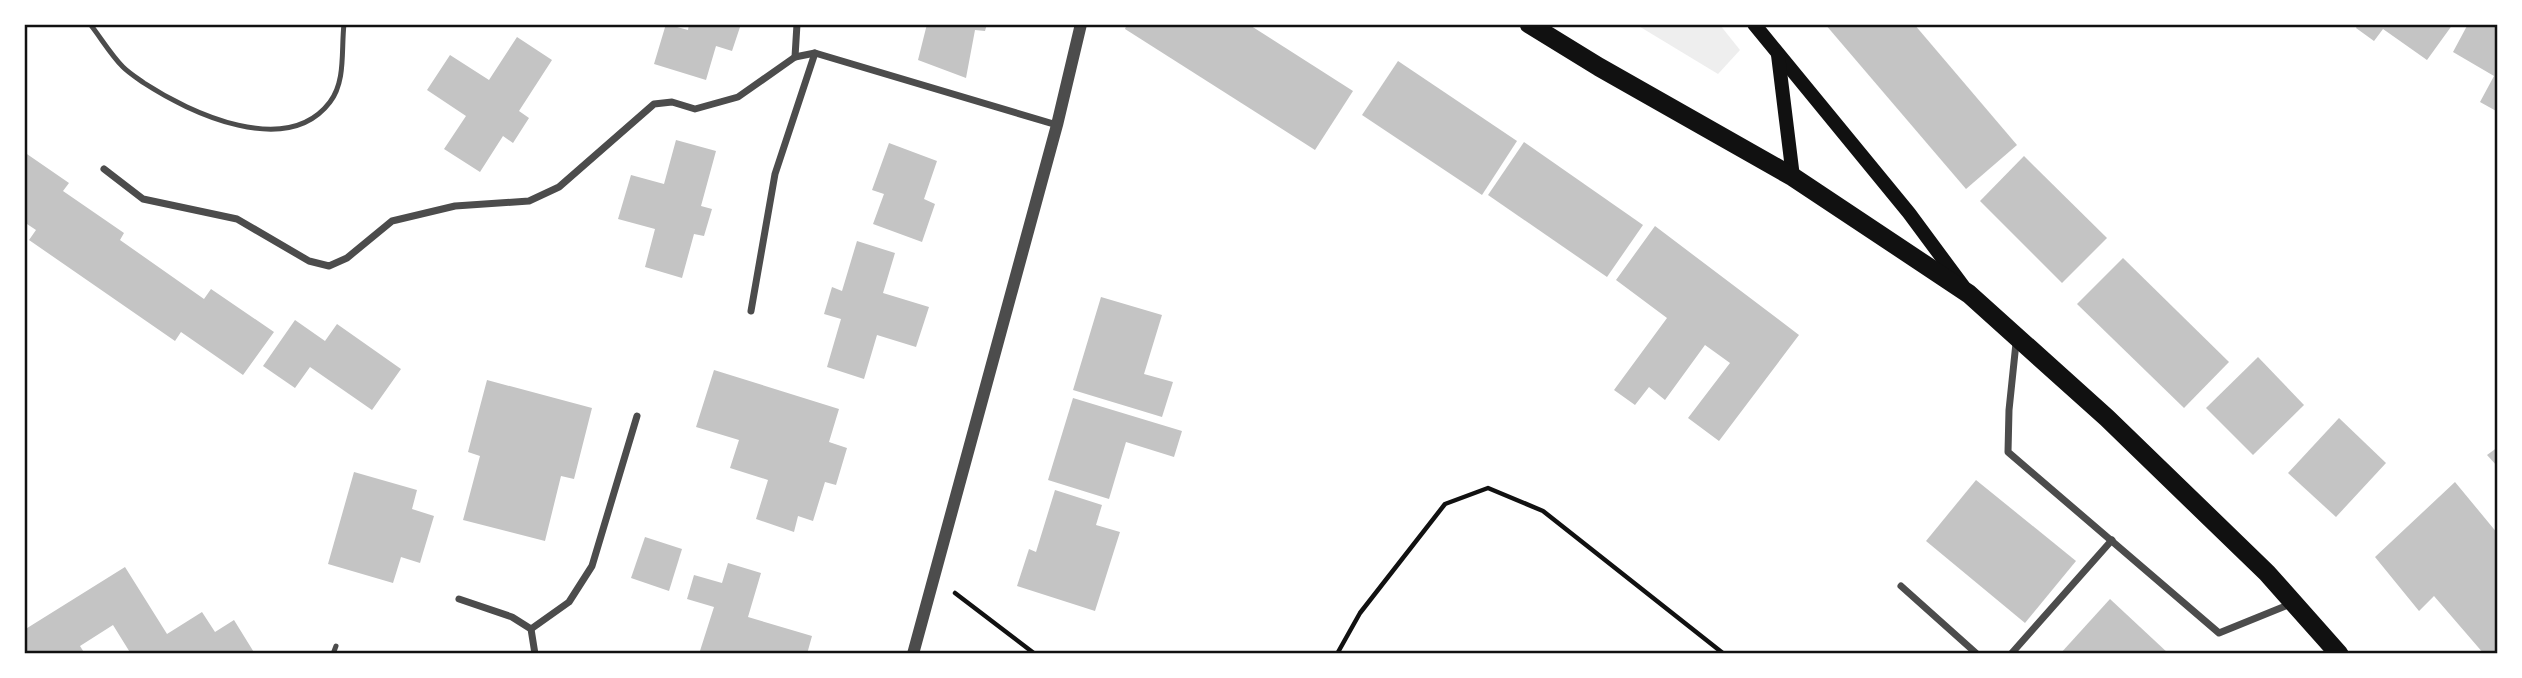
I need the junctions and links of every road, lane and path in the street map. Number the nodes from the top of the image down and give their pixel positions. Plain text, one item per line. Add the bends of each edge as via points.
1 (90, 24) edge
2 (344, 24) edge
3 (797, 24) edge
4 (1081, 24) edge
5 (1529, 24) edge
6 (1754, 24) edge
7 (815, 53) junction
8 (1778, 53) junction
9 (795, 57) junction
10 (1057, 125) junction
11 (104, 169) dead end
12 (1793, 177) junction
13 (1969, 294) junction
14 (751, 311) dead end
15 (2017, 335) junction
16 (637, 416) dead end
17 (2112, 540) junction
18 (934, 577) junction
19 (1901, 586) dead end
20 (459, 599) dead end
21 (2295, 603) junction
22 (531, 629) junction
23 (336, 646) dead end
24 (333, 653) edge
25 (535, 653) edge
26 (913, 653) edge
27 (1035, 653) edge
28 (1337, 653) edge
29 (1724, 653) edge
30 (1977, 653) edge
31 (2011, 653) edge
32 (2339, 653) edge

1 - 2 lane via 124,68 167,98 242,127 268,130 314,118 330,102 340,83
3 - 9 street
4 - 10 street
5 - 12 highway
6 - 8 main road
7 - 9 street
7 - 10 street
7 - 14 street via 775,174
8 - 12 main road
8 - 13 main road
9 - 11 street via 738,97 695,109 672,102 654,104 559,187 529,201 455,206 392,221 347,258 329,266 309,261 237,219 143,199
10 - 18 street
12 - 13 highway
13 - 15 highway
15 - 17 street via 2008,452
15 - 21 highway
16 - 22 street via 592,566 569,602
17 - 21 street via 2219,633
17 - 31 street
18 - 26 street
18 - 27 path
19 - 30 street
20 - 22 street via 512,617
21 - 32 highway
22 - 25 street
23 - 24 lane
28 - 29 path via 1360,613 1445,504 1488,488 1543,511

